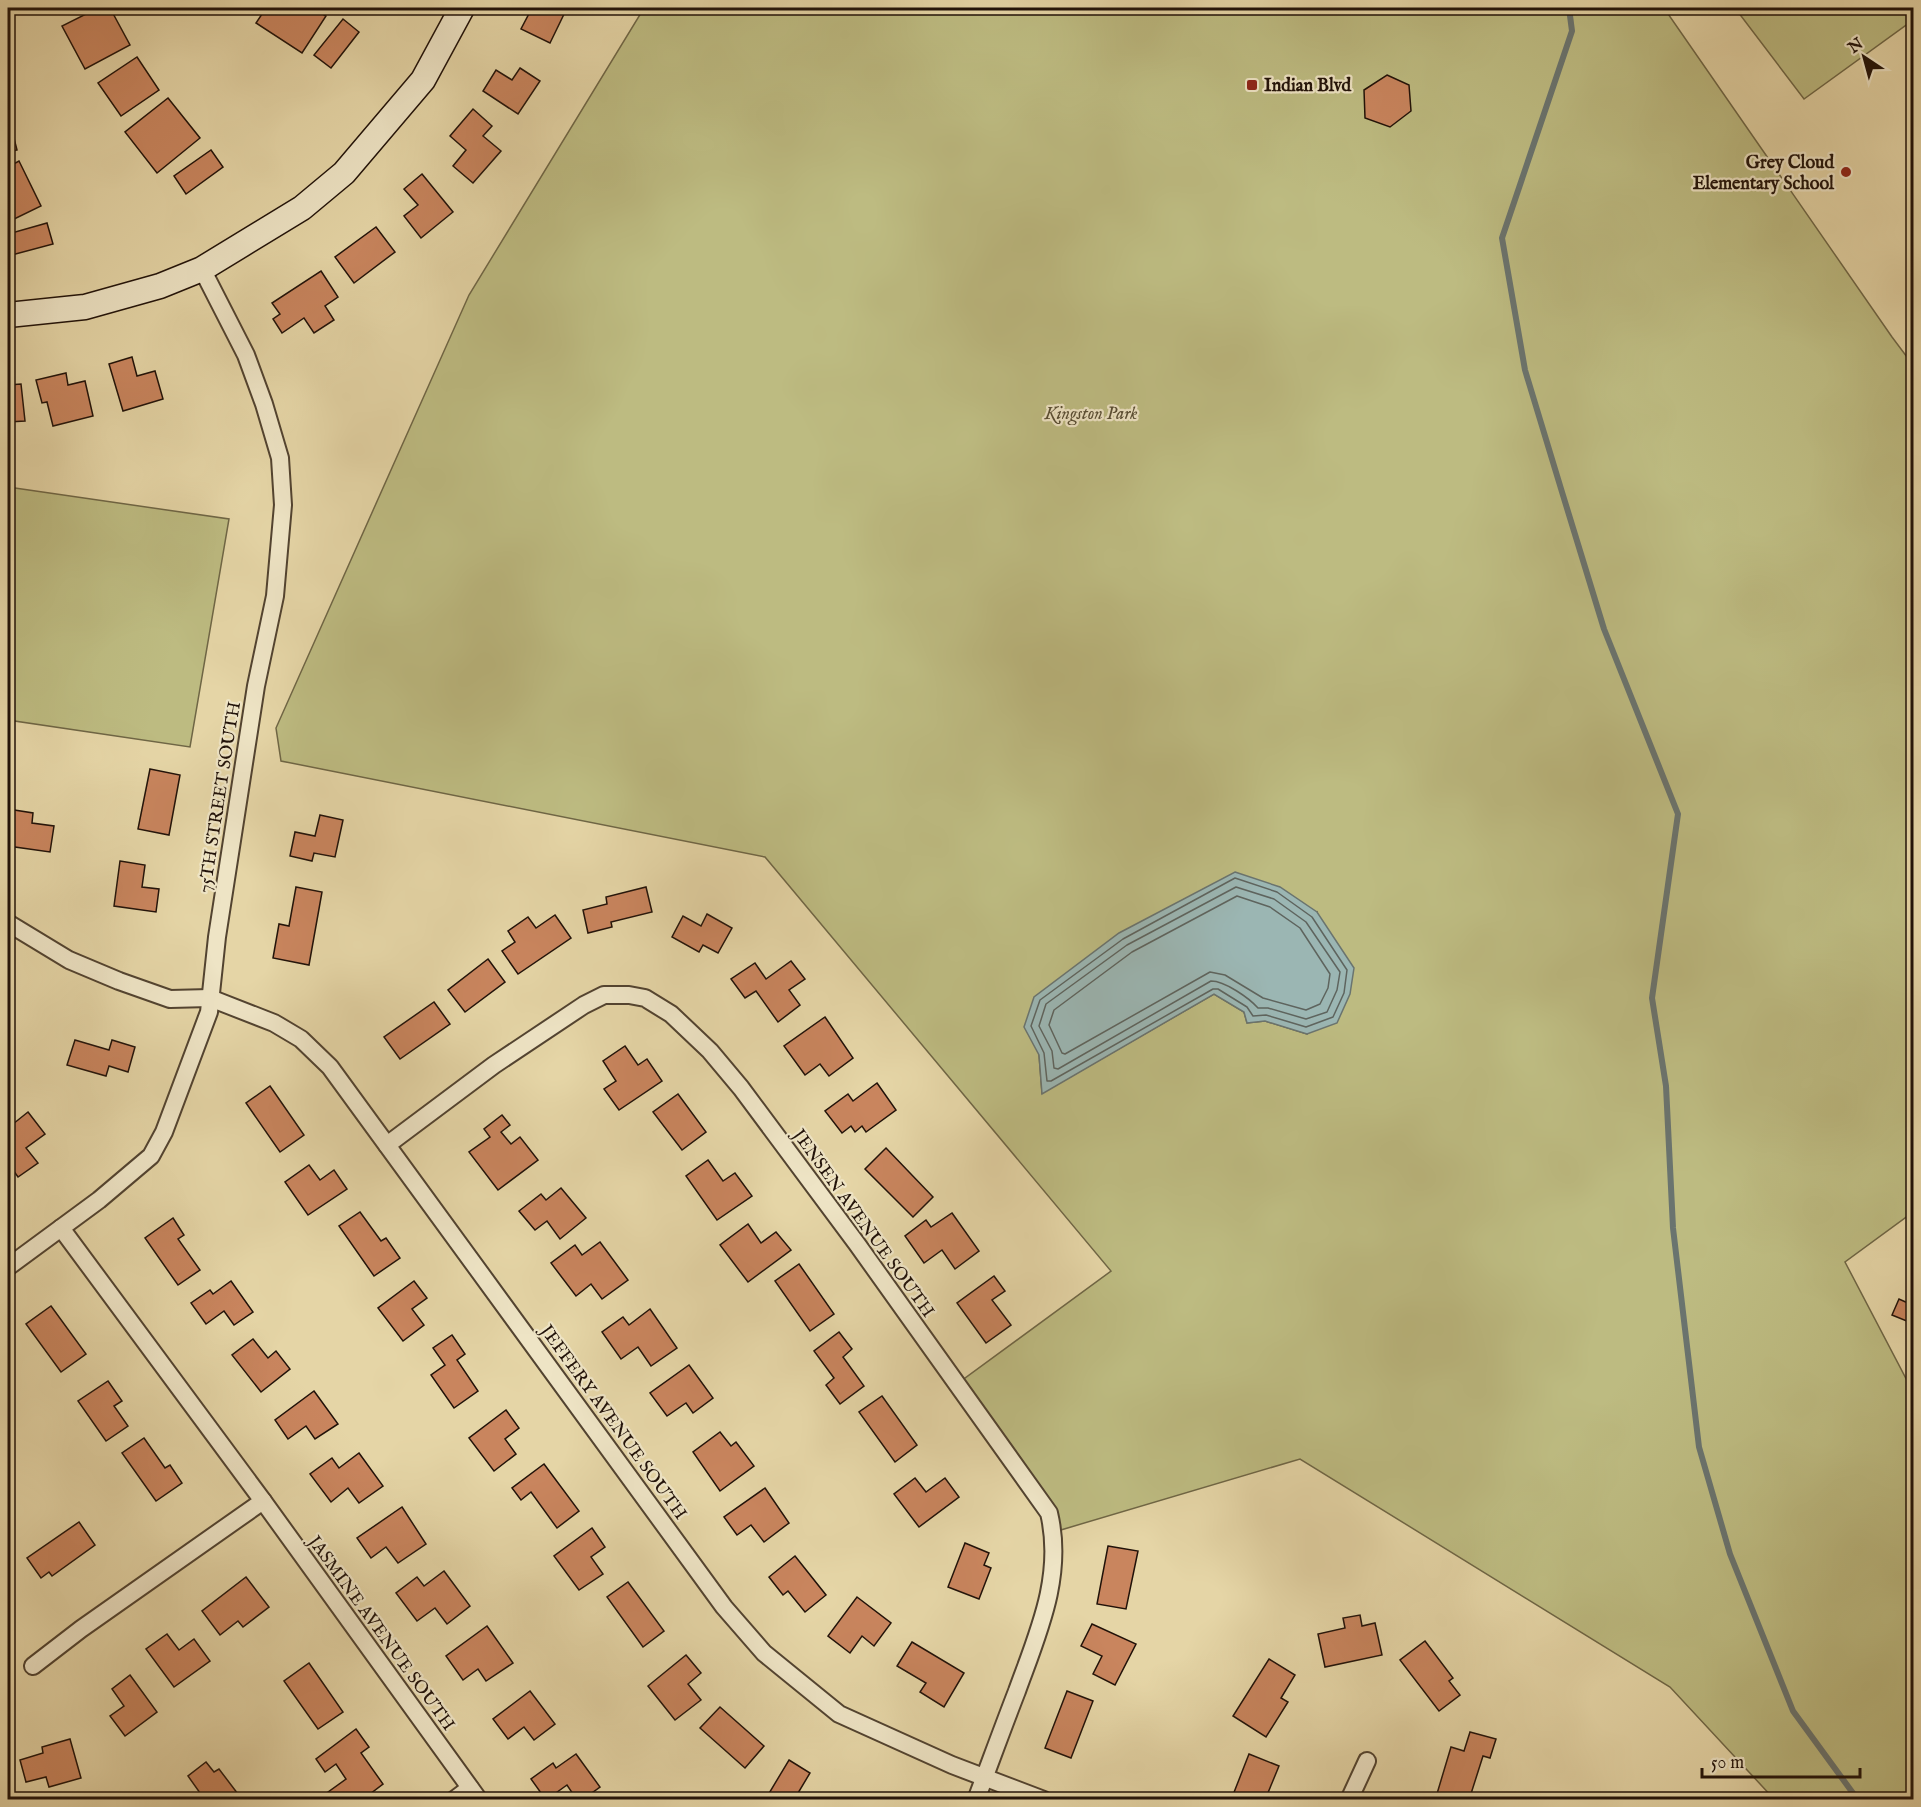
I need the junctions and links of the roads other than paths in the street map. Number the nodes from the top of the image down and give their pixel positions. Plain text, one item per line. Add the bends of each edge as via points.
1 (462, 8) edge
2 (202, 269) junction
3 (8, 315) edge
4 (8, 923) edge
5 (210, 998) junction
6 (387, 1145) junction
7 (61, 1228) junction
8 (8, 1267) edge
9 (263, 1502) junction
10 (33, 1666) dead end
11 (1367, 1761) dead end
12 (985, 1777) junction
13 (474, 1794) edge
14 (454, 1800) edge
15 (976, 1800) edge
16 (1044, 1800) edge
17 (1350, 1800) edge

1 - 2 street via 423,80 344,173 302,208
2 - 3 street via 160,286 85,307
2 - 5 street, 75TH STREET SOUTH via 246,355 264,404 280,458 283,506 275,596 256,686
4 - 5 street via 69,960 118,981 170,999
5 - 6 street, JEFFERY AVENUE SOUTH via 274,1023 301,1039 330,1067
5 - 7 street, 75TH STREET SOUTH via 209,1012 164,1132 151,1156
6 - 12 street, JEFFERY AVENUE SOUTH via 724,1607 764,1653 839,1714
6 - 12 street, JENSEN AVENUE SOUTH via 494,1065 604,995 645,998 671,1014 710,1051 857,1244 1049,1513 1054,1532 1052,1585
7 - 8 street, 75TH STREET SOUTH
7 - 9 street, JASMINE AVENUE SOUTH
9 - 10 street
9 - 13 street, JASMINE AVENUE SOUTH
11 - 17 street
12 - 15 street, JENSEN AVENUE SOUTH
12 - 16 street, JEFFERY AVENUE SOUTH
13 - 14 street, JASMINE AVENUE SOUTH

